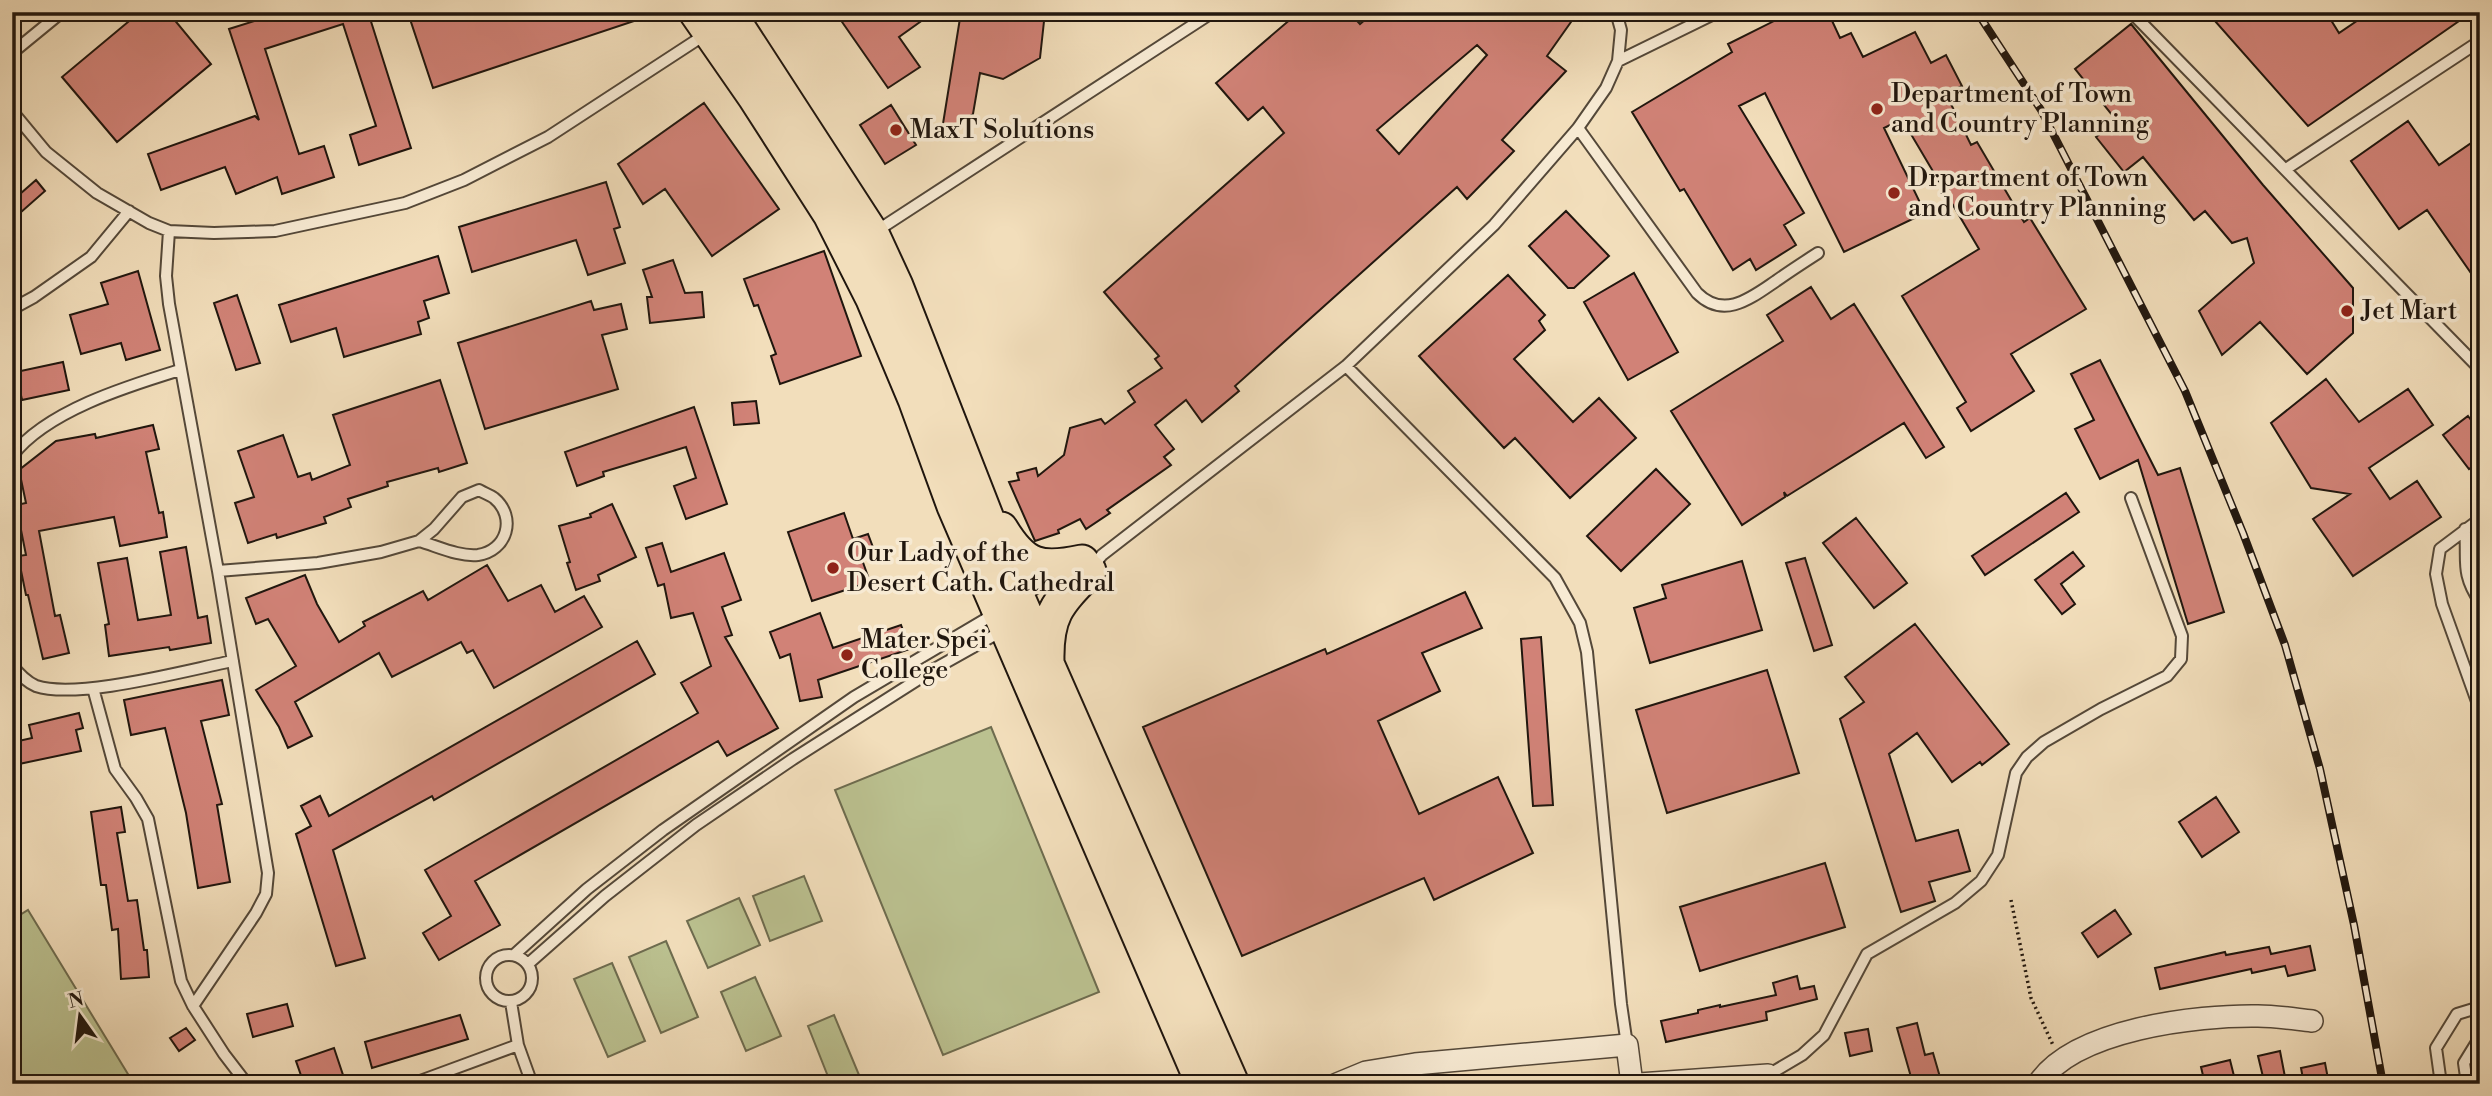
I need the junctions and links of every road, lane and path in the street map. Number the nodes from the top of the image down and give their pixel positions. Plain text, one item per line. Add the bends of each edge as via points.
1 (62, 12) edge
2 (1213, 12) edge
3 (1616, 12) edge
4 (1718, 12) edge
5 (2131, 12) edge
6 (716, 18) edge
7 (2480, 41) edge
8 (12, 53) edge
9 (1618, 61) junction
10 (12, 111) edge
11 (1578, 128) junction
12 (2286, 169) junction
13 (128, 211) junction
14 (169, 231) junction
15 (860, 241) junction
16 (1818, 253) dead end
17 (12, 309) edge
18 (1346, 366) junction
19 (2480, 369) edge
20 (180, 370) junction
21 (12, 456) edge
22 (2131, 498) dead end
23 (970, 502) junction
24 (2480, 519) edge
25 (2465, 529) junction
26 (419, 541) junction
27 (1091, 563) junction
28 (218, 571) junction
29 (2480, 602) edge
30 (1022, 611) junction
31 (233, 661) junction
32 (1047, 661) junction
33 (12, 665) edge
34 (93, 688) junction
35 (2480, 710) edge
36 (2011, 900) dead end
37 (514, 955) junction
38 (528, 964) junction
39 (511, 1002) junction
40 (193, 1006) junction
41 (2480, 1007) edge
42 (2312, 1021) dead end
43 (2480, 1037) edge
44 (517, 1045) junction
45 (1627, 1045) junction
46 (2061, 1061) junction
47 (1768, 1079) edge
48 (1226, 1080) edge
49 (247, 1084) edge
50 (412, 1084) edge
51 (532, 1084) edge
52 (1336, 1084) edge
53 (1632, 1084) edge
54 (1639, 1084) edge
55 (2038, 1084) edge
56 (2441, 1084) edge
57 (2467, 1084) edge

1 - 8 lane
2 - 15 lane
3 - 9 lane via 1621,30
4 - 9 lane
5 - 12 lane
6 - 14 lane via 548,137 464,180 405,203 275,231
6 - 15 main road
7 - 12 lane
9 - 11 lane via 1606,88
10 - 13 lane via 46,152
11 - 16 lane via 1705,301 1729,306 1747,300
11 - 18 lane via 1494,225
12 - 19 lane
13 - 14 lane
13 - 17 lane via 91,257
14 - 20 lane via 166,276
15 - 23 main road via 896,286
18 - 27 lane
18 - 45 lane via 1555,578 1580,623 1587,652
20 - 21 lane via 113,390 43,427
20 - 28 lane
22 - 47 lane via 2182,636 2181,659 2167,676 2055,735 2027,757 2016,773 1998,855 1981,881 1955,903 1867,954 1824,1035
23 - 27 main road via 994,517 1023,559 1048,567
23 - 30 main road
24 - 25 lane
25 - 29 lane via 2467,578
25 - 35 lane via 2440,549 2436,574 2442,604
26 - 26 lane via 462,496 479,491 494,498 508,521 506,536 495,549 479,555 462,555
26 - 28 lane via 318,562
27 - 30 lane
27 - 30 lane
27 - 32 main road via 1057,607 1046,634
28 - 31 lane
30 - 32 main road
30 - 37 lane via 854,697 663,830 587,889
30 - 38 lane via 696,825 614,888
30 - 48 main road via 1054,735
31 - 34 lane
31 - 40 lane via 268,873 266,894
32 - 48 main road
33 - 34 lane via 34,685 55,690
34 - 40 lane via 115,769 148,819 181,981
36 - 46 path via 2031,998
37 - 38 lane
37 - 39 lane via 495,960 485,977 492,995
38 - 39 lane via 531,988
39 - 44 lane
40 - 49 lane
41 - 56 lane via 2457,1014 2436,1048
42 - 46 street via 2225,1016 2162,1024 2106,1038
43 - 57 lane via 2464,1063
44 - 50 lane
44 - 51 lane
45 - 52 street via 1415,1064 1366,1072
45 - 53 street
46 - 55 street
47 - 54 street

